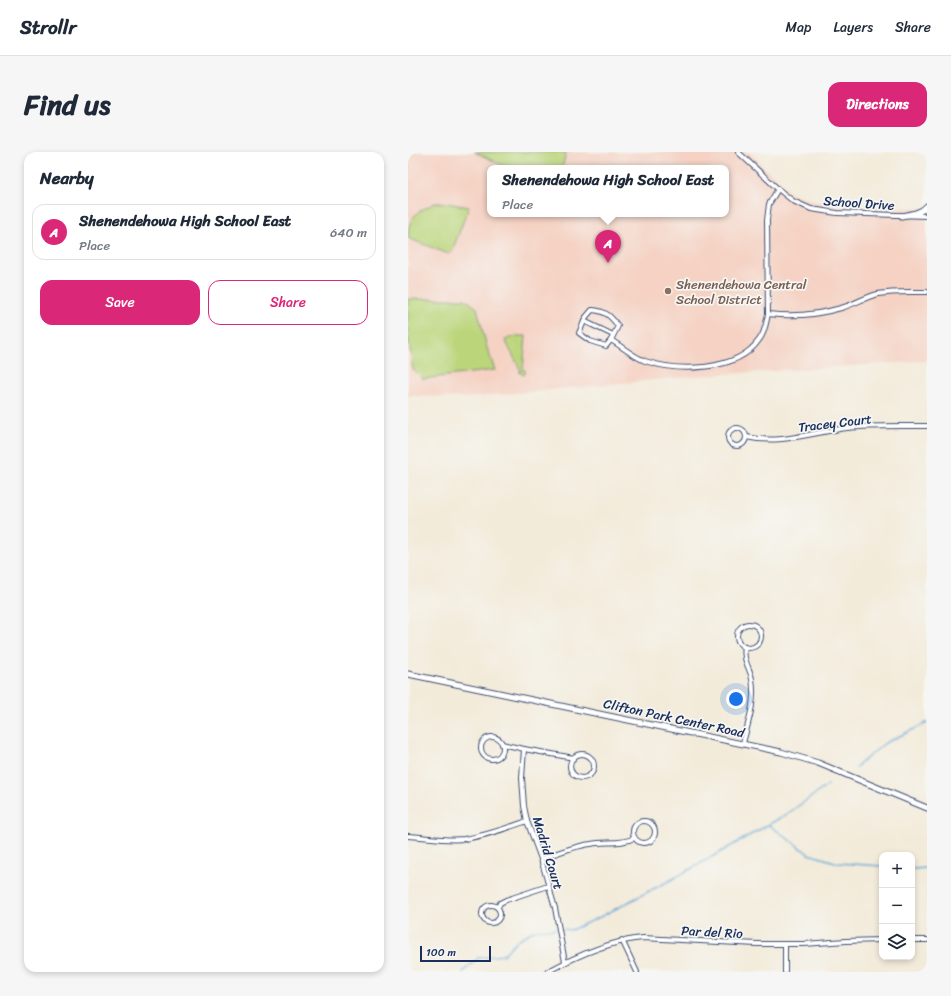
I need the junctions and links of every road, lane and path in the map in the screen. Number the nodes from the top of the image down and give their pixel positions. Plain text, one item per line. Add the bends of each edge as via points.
1 (738, 152) edge
2 (778, 189) junction
3 (927, 206) edge
4 (902, 216) junction
5 (927, 216) edge
6 (927, 292) edge
7 (768, 314) junction
8 (584, 321) junction
9 (612, 338) junction
10 (927, 426) edge
11 (746, 437) junction
12 (745, 647) junction
13 (408, 674) edge
14 (743, 743) junction
15 (502, 744) junction
16 (524, 749) junction
17 (574, 758) junction
18 (927, 808) edge
19 (527, 820) junction
20 (408, 836) edge
21 (634, 838) junction
22 (541, 859) junction
23 (548, 886) junction
24 (498, 907) junction
25 (622, 940) junction
26 (879, 940) edge
27 (915, 940) edge
28 (927, 940) edge
29 (785, 944) junction
30 (565, 962) junction
31 (547, 972) edge
32 (637, 972) edge
33 (785, 972) edge

1 - 2 street, School Drive
2 - 4 street, School Drive via 793,201 811,209
2 - 7 street via 769,204
3 - 4 street via 918,213
4 - 5 street, School Drive
6 - 7 street via 877,294 841,308 804,316
7 - 9 street via 765,328 752,348 735,360 718,364 686,367 650,362
8 - 9 street
8 - 9 street via 579,333 585,337 606,346
8 - 9 street via 592,310 599,310 611,316 618,326
10 - 11 street, Tracey Court via 846,428 785,440
11 - 11 street, Tracey Court via 743,444 738,446 732,444 728,437 729,432 737,428 742,429
12 - 12 street via 738,639 738,631 744,625 752,625 759,630 760,640 754,646
12 - 14 street via 744,657 752,679 753,691
13 - 14 street, Clifton Park Center Road
14 - 18 street, Clifton Park Center Road via 818,763
15 - 15 street via 496,738 488,738 482,743 482,752 487,758 496,758 502,752
15 - 16 street
16 - 17 street
16 - 19 street, Madrid Court via 522,788
17 - 17 street via 570,768 575,775 583,778 591,774 594,766 591,758 584,754
19 - 20 street via 463,839
19 - 22 street, Madrid Court
21 - 21 street via 633,830 638,823 646,821 654,827 655,835 651,842 641,843
21 - 22 street via 628,841 592,843
22 - 23 street, Madrid Court
23 - 24 street via 506,900
23 - 30 street, Madrid Court via 555,908
24 - 24 street via 489,905 484,908 482,914 486,922 494,923 499,920
25 - 29 street, Par del Rio via 643,938
25 - 30 street, Par del Rio
25 - 32 street
26 - 29 street, Par del Rio
27 - 28 street
29 - 33 street
30 - 31 street, Par del Rio

